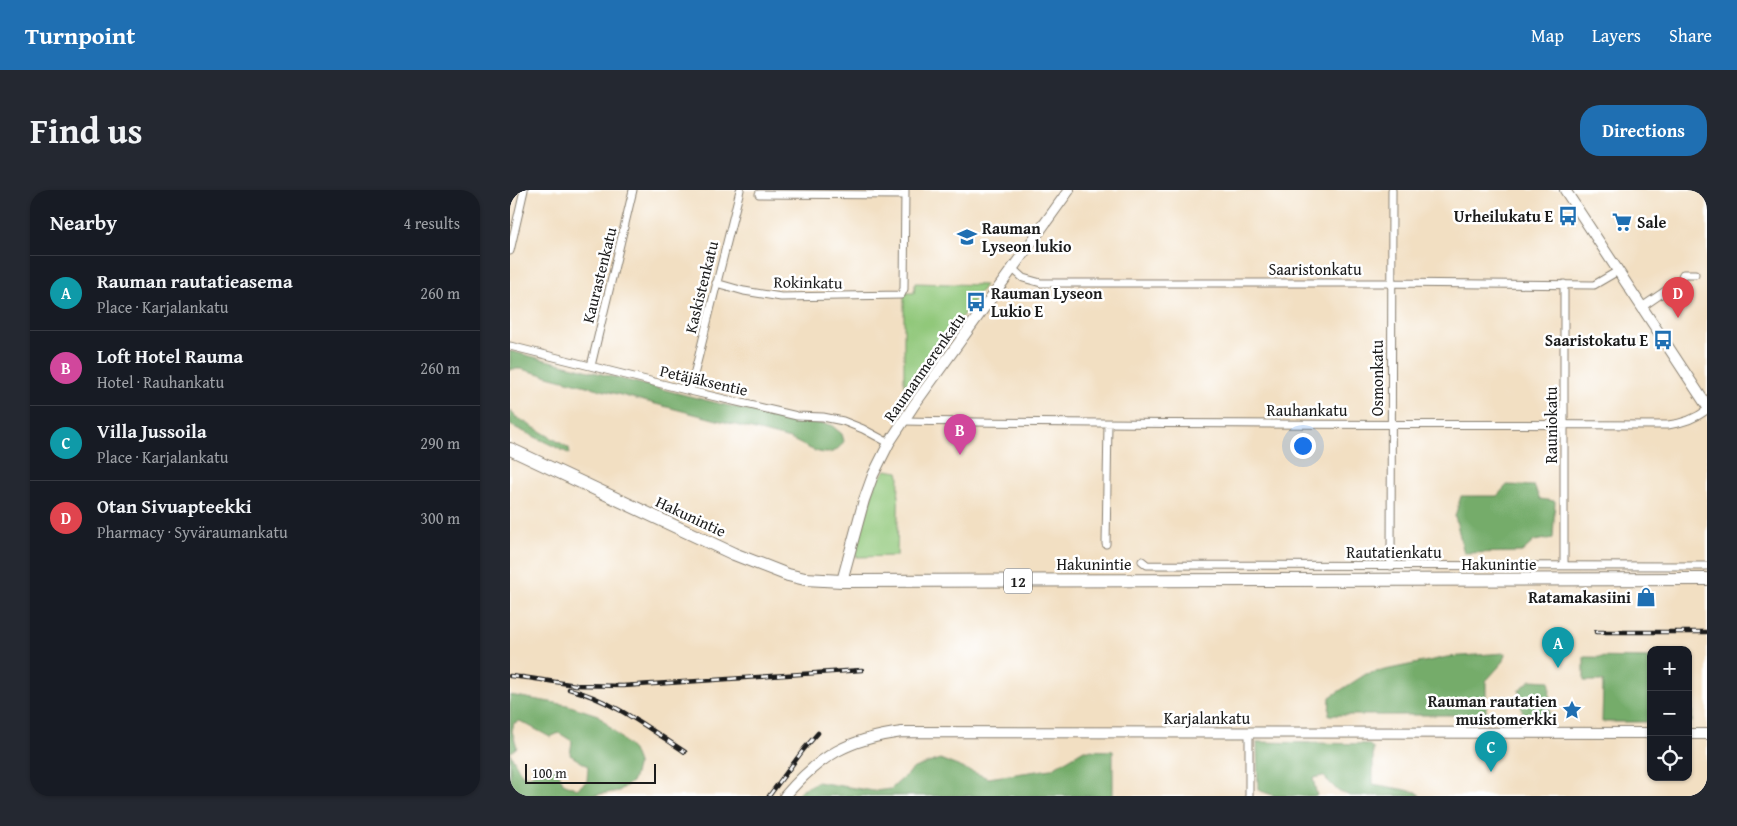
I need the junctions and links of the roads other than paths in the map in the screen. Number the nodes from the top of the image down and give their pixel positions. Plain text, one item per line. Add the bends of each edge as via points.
1 (524, 190) edge
2 (633, 190) edge
3 (738, 190) edge
4 (1069, 190) edge
5 (1392, 190) edge
6 (1565, 190) edge
7 (905, 192) edge
8 (760, 194) dead end
9 (510, 251) edge
10 (1013, 269) junction
11 (1618, 271) junction
12 (1695, 274) dead end
13 (716, 283) junction
14 (1391, 283) junction
15 (1564, 284) junction
16 (1642, 307) junction
17 (510, 346) edge
18 (591, 366) junction
19 (690, 391) junction
20 (1707, 408) edge
21 (904, 421) junction
22 (1108, 424) junction
23 (1391, 424) junction
24 (1564, 425) junction
25 (889, 444) junction
26 (510, 449) edge
27 (1106, 544) dead end
28 (1142, 561) dead end
29 (1391, 566) junction
30 (1564, 566) junction
31 (1707, 566) edge
32 (1707, 579) edge
33 (842, 581) junction
34 (1249, 733) junction
35 (1647, 733) edge
36 (1692, 734) edge
37 (1707, 734) edge
38 (785, 796) edge
39 (1249, 796) edge

1 - 9 street
2 - 18 street, Kaurastenkatu
3 - 13 street, Kaskistenkatu
4 - 10 main road, Raumanmerenkatu
5 - 14 street, Osmonkatu
6 - 11 main road
7 - 8 street
7 - 13 street, Rokinkatu via 904,289 901,295 781,297
10 - 14 street, Saaristonkatu via 1023,278 1041,284
10 - 21 main road, Raumanmerenkatu
11 - 15 street, Saaristonkatu via 1594,285
11 - 16 main road
12 - 16 street via 1683,274 1680,281
13 - 19 street, Kaskistenkatu
14 - 15 street, Saaristonkatu
14 - 23 street, Osmonkatu
15 - 24 street, Rauniokatu
16 - 20 main road
17 - 18 street, Petäjäksentie
18 - 19 street, Petäjäksentie
19 - 25 street, Petäjäksentie via 797,416 843,421
20 - 24 street, Rauhankatu via 1683,424
21 - 22 street, Rauhankatu
21 - 25 main road, Raumanmerenkatu
22 - 23 street, Rauhankatu
22 - 27 street
23 - 24 street, Rauhankatu
23 - 29 street, Osmonkatu
24 - 30 street, Rauniokatu
25 - 33 main road, Raumanmerenkatu via 864,500
26 - 33 highway, Hakunintie / 12 via 765,567 805,579
28 - 29 street, Rautatienkatu via 1147,566
29 - 30 street, Rautatienkatu
30 - 31 street, Rautatienkatu
32 - 33 highway, Hakunintie / 12
34 - 35 main road, Karjalankatu
34 - 38 main road, Karjalankatu via 902,732 856,741 837,750 809,771
34 - 39 street
36 - 37 main road

